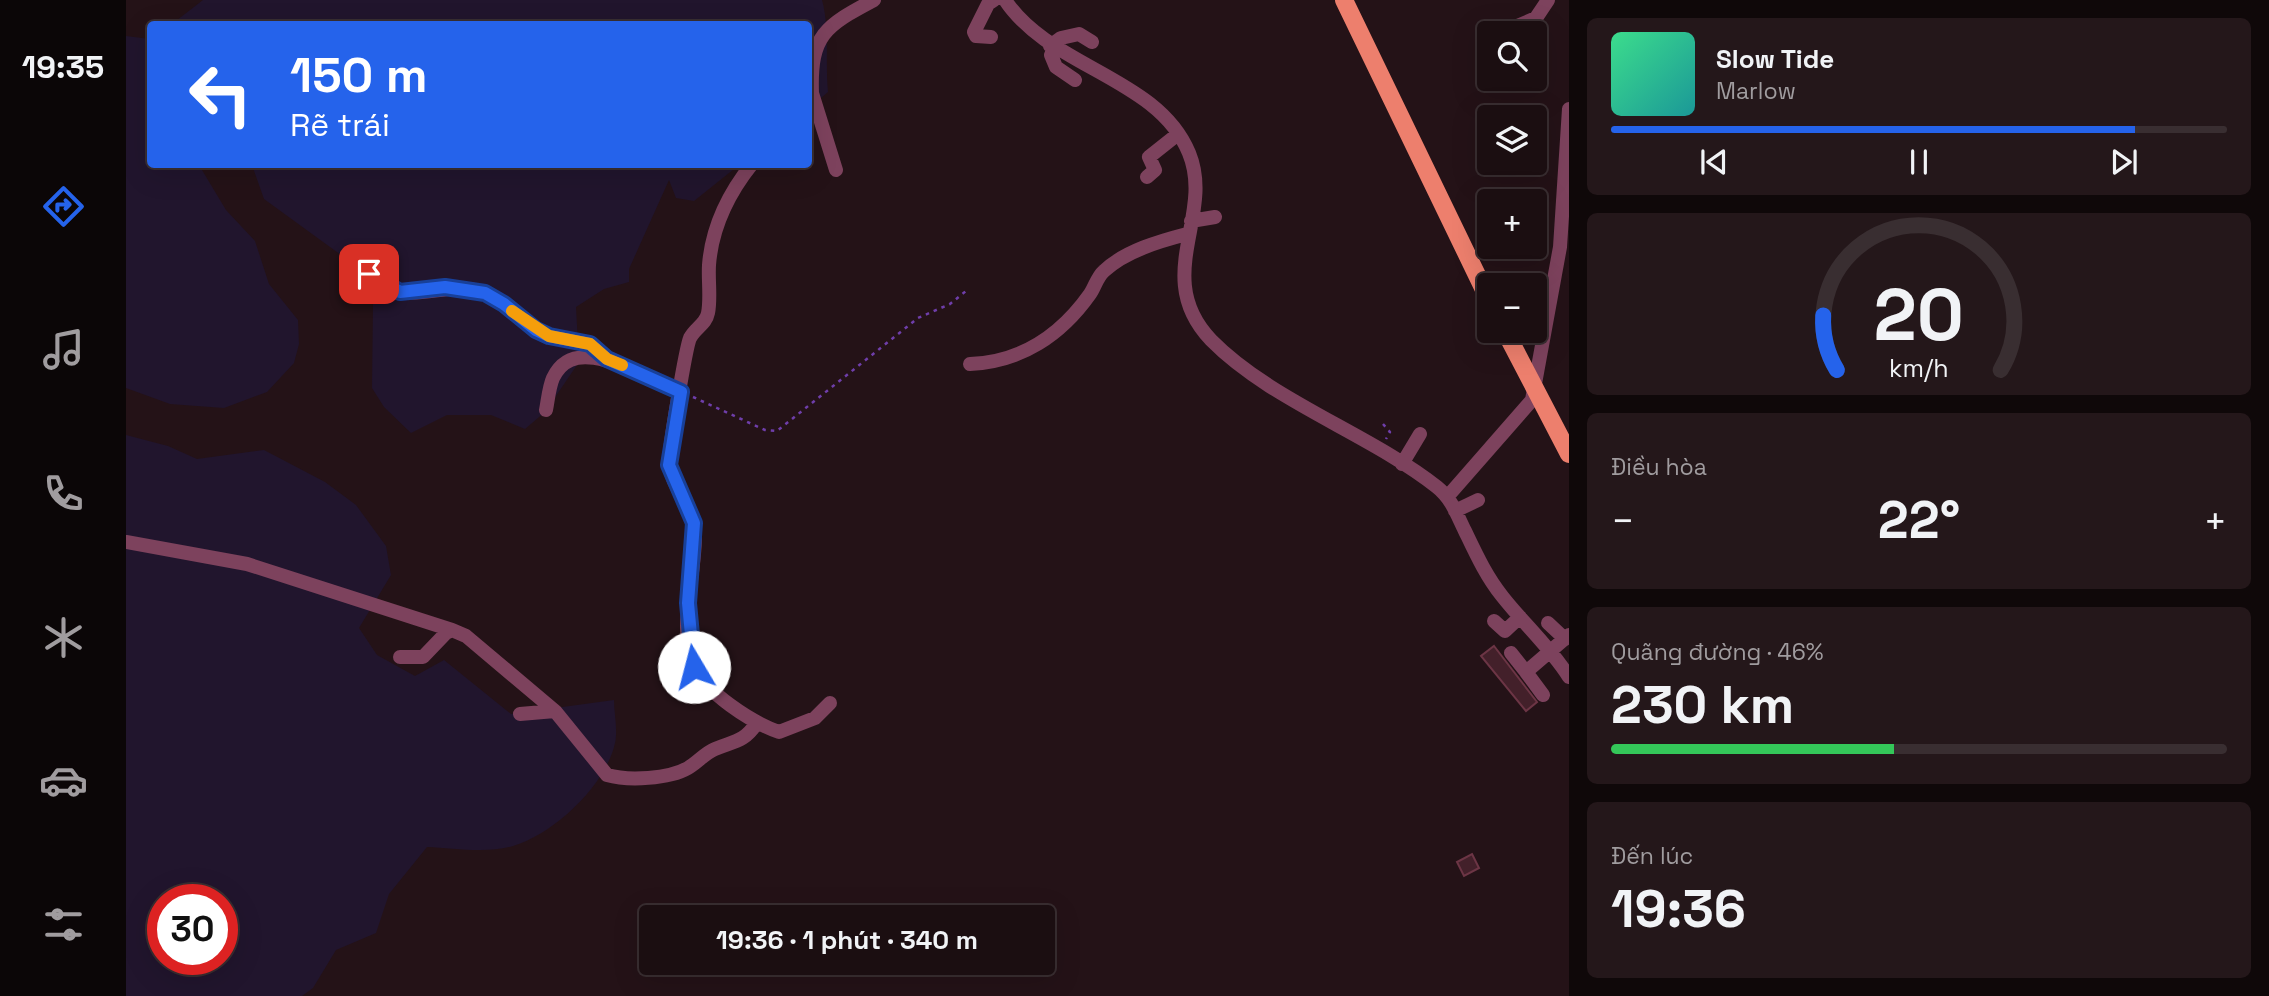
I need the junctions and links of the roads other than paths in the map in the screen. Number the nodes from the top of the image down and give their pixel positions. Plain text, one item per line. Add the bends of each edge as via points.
1 (874, 0) edge
2 (994, 0) edge
3 (1005, 0) edge
4 (1344, 0) edge
5 (1548, 0) edge
6 (1529, 21) edge
7 (991, 37) dead end
8 (1091, 42) dead end
9 (1053, 47) junction
10 (812, 59) edge
11 (1076, 80) dead end
12 (812, 101) edge
13 (1569, 109) edge
14 (1178, 134) junction
15 (749, 168) edge
16 (836, 170) dead end
17 (1147, 177) dead end
18 (1215, 217) dead end
19 (1189, 228) junction
20 (353, 263) dead end
21 (1477, 275) edge
22 (1511, 343) edge
23 (607, 359) junction
24 (970, 364) dead end
25 (1534, 388) junction
26 (681, 392) junction
27 (546, 410) dead end
28 (1420, 434) dead end
29 (1569, 454) edge
30 (1402, 464) junction
31 (1448, 496) junction
32 (1478, 499) dead end
33 (1455, 511) junction
34 (126, 542) edge
35 (1520, 617) junction
36 (1494, 621) dead end
37 (1548, 624) dead end
38 (452, 630) junction
39 (1567, 637) edge
40 (1511, 653) dead end
41 (1550, 654) junction
42 (400, 657) dead end
43 (1526, 672) junction
44 (1569, 677) edge
45 (1542, 695) dead end
46 (830, 703) dead end
47 (555, 711) junction
48 (520, 714) dead end
49 (756, 724) junction

1 - 10 street via 829,29
2 - 7 street via 974,32
3 - 9 street via 1032,32
4 - 21 main road
5 - 6 street
8 - 9 street via 1079,34 1061,38
9 - 11 street via 1056,66
9 - 14 street via 1134,93
12 - 16 street
13 - 25 street via 1560,247
14 - 17 street via 1149,158 1155,170
14 - 19 street via 1195,172
15 - 26 street via 720,215 709,262 708,317 689,340
18 - 19 street
19 - 24 street via 1104,271 1091,293 1049,337 1031,349 994,362
19 - 30 street via 1184,290 1197,323 1211,339 1265,380
20 - 23 street via 400,292 445,287 485,293 536,330 590,344
22 - 25 main road
23 - 26 street
23 - 27 street via 565,365 554,377
25 - 29 main road
25 - 31 street via 1527,408
26 - 49 street via 669,465 694,523 688,603 691,657 701,677
28 - 30 street
30 - 31 street
31 - 33 street
32 - 33 street
33 - 35 street via 1487,575
34 - 38 street via 247,564
35 - 36 street via 1505,631
35 - 41 street
37 - 39 street
38 - 42 street via 423,657
38 - 47 street via 476,643
39 - 41 street
40 - 43 street
41 - 43 street
41 - 44 street
43 - 45 street
46 - 49 street via 815,718 783,733
47 - 48 street
47 - 49 street via 599,767 620,779 688,768 716,748 743,740

